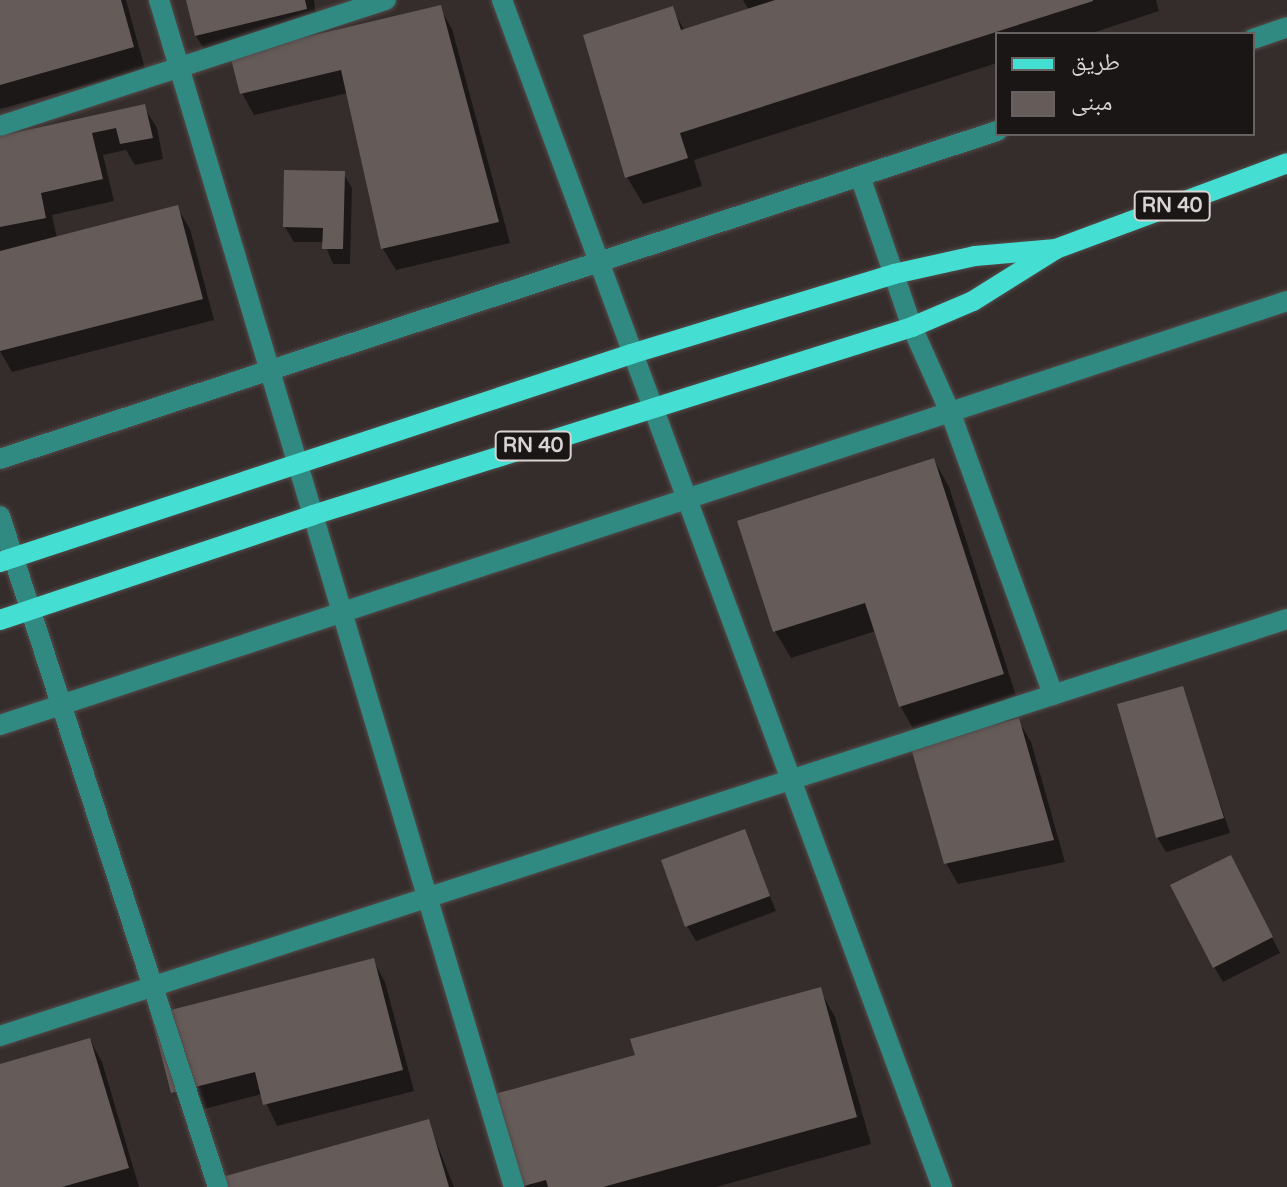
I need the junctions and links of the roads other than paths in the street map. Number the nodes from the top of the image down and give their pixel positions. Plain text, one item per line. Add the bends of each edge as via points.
1 (159, 0) edge
2 (386, 0) edge
3 (502, 0) edge
4 (1287, 27) edge
5 (1255, 38) edge
6 (178, 66) junction
7 (0, 126) edge
8 (995, 132) edge
9 (1287, 163) edge
10 (861, 179) junction
11 (1056, 249) junction
12 (598, 264) junction
13 (894, 274) junction
14 (1287, 301) edge
15 (912, 327) junction
16 (631, 354) junction
17 (270, 371) junction
18 (652, 409) junction
19 (951, 414) junction
20 (0, 459) edge
21 (294, 463) junction
22 (689, 501) junction
23 (313, 515) junction
24 (0, 516) edge
25 (7, 560) edge
26 (30, 611) junction
27 (340, 612) junction
28 (1287, 619) edge
29 (0, 620) edge
30 (1053, 695) junction
31 (61, 706) junction
32 (0, 725) edge
33 (790, 780) junction
34 (427, 898) junction
35 (153, 986) junction
36 (0, 1036) edge
37 (218, 1187) edge
38 (514, 1187) edge
39 (942, 1187) edge

1 - 6 street
2 - 6 street
3 - 12 street
4 - 5 street
6 - 7 street
6 - 17 street
8 - 10 street
9 - 11 main road, RN 40
10 - 12 street
10 - 13 street
11 - 13 main road, RN 40 via 975,256
11 - 15 main road, RN 40 via 982,296
12 - 16 street
12 - 17 street
13 - 15 street
13 - 16 main road, RN 40
14 - 19 street
15 - 18 main road, RN 40
15 - 19 street
16 - 18 street
16 - 21 main road, RN 40
17 - 20 street
17 - 21 street
18 - 22 street
18 - 23 main road, RN 40
19 - 22 street
19 - 30 street
21 - 23 street
21 - 25 main road, RN 40
22 - 27 street
22 - 33 street
23 - 26 main road, RN 40
23 - 27 street
24 - 25 street
25 - 26 street
26 - 29 main road, RN 40
26 - 31 street
27 - 31 street
27 - 34 street
28 - 30 street
30 - 33 street
31 - 32 street
31 - 35 street
33 - 34 street
33 - 39 street
34 - 35 street
34 - 38 street
35 - 36 street
35 - 37 street

